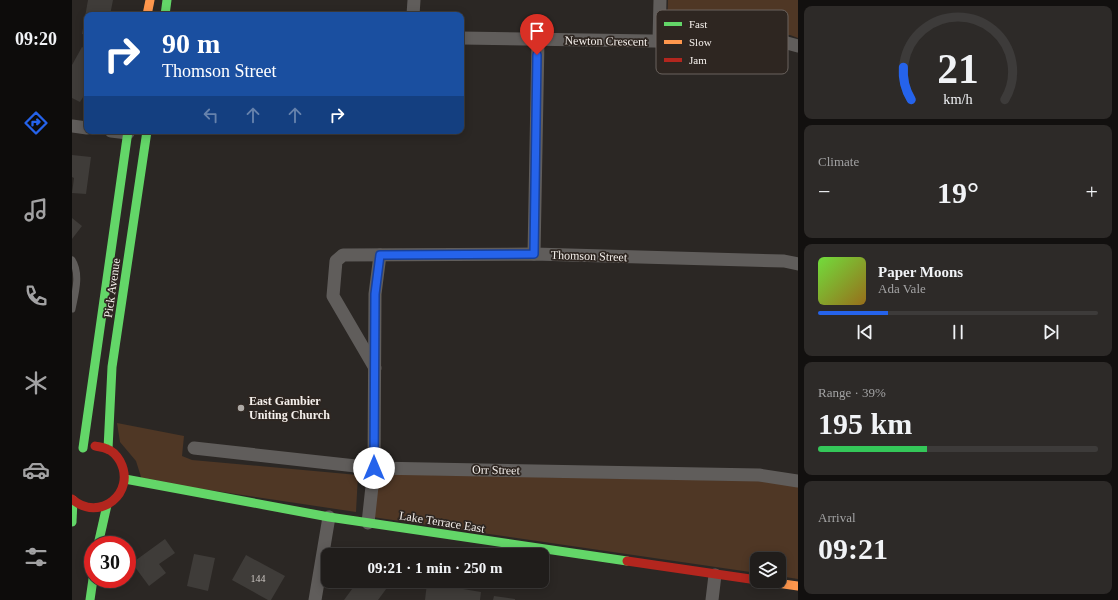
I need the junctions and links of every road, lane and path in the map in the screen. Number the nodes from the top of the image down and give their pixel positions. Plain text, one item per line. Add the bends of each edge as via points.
1 (150, 0) edge
2 (167, 0) edge
3 (414, 0) edge
4 (660, 0) edge
5 (660, 10) edge
6 (148, 12) edge
7 (165, 12) edge
8 (413, 12) edge
9 (464, 38) edge
10 (538, 40) junction
11 (656, 41) edge
12 (788, 43) edge
13 (798, 46) edge
14 (72, 126) edge
15 (84, 128) edge
16 (128, 134) edge
17 (147, 134) edge
18 (534, 254) junction
19 (380, 255) junction
20 (72, 260) edge
21 (798, 264) edge
22 (72, 310) edge
23 (375, 368) junction
24 (83, 448) junction
25 (194, 448) dead end
26 (108, 449) junction
27 (74, 453) dead end
28 (374, 468) junction
29 (125, 479) junction
30 (798, 481) edge
31 (73, 500) edge
32 (107, 505) junction
33 (329, 517) junction
34 (72, 522) edge
35 (368, 523) junction
36 (100, 536) edge
37 (715, 575) junction
38 (750, 579) edge
39 (786, 584) edge
40 (798, 586) edge
41 (92, 588) edge
42 (90, 600) edge
43 (315, 600) edge
44 (712, 600) edge

1 - 6 main road
2 - 7 main road
3 - 8 street
4 - 5 street
9 - 10 street, Newton Crescent
10 - 11 street, Newton Crescent
10 - 18 street
12 - 13 street, Newton Crescent
14 - 15 street
16 - 24 main road, Pick Avenue
17 - 26 main road, Pick Avenue via 112,367
18 - 19 street, Thomson Street
18 - 21 street, Thomson Street via 776,261
19 - 23 street via 375,294
19 - 23 street, Thomson Street via 343,255 336,261 333,296
20 - 22 lane via 77,281
23 - 28 street
24 - 26 main road via 100,446
24 - 27 main road
25 - 28 street, Orr Street
26 - 29 main road via 118,457 124,467
28 - 30 street, Orr Street via 759,474
28 - 35 street
29 - 32 main road via 116,499
29 - 33 main road, Lake Terrace East
31 - 32 main road via 89,508
31 - 34 main road
32 - 36 main road
33 - 35 main road, Lake Terrace East
33 - 43 street
35 - 37 main road, Lake Terrace East
37 - 38 main road, Lake Terrace East
37 - 44 street
39 - 40 main road
41 - 42 main road

